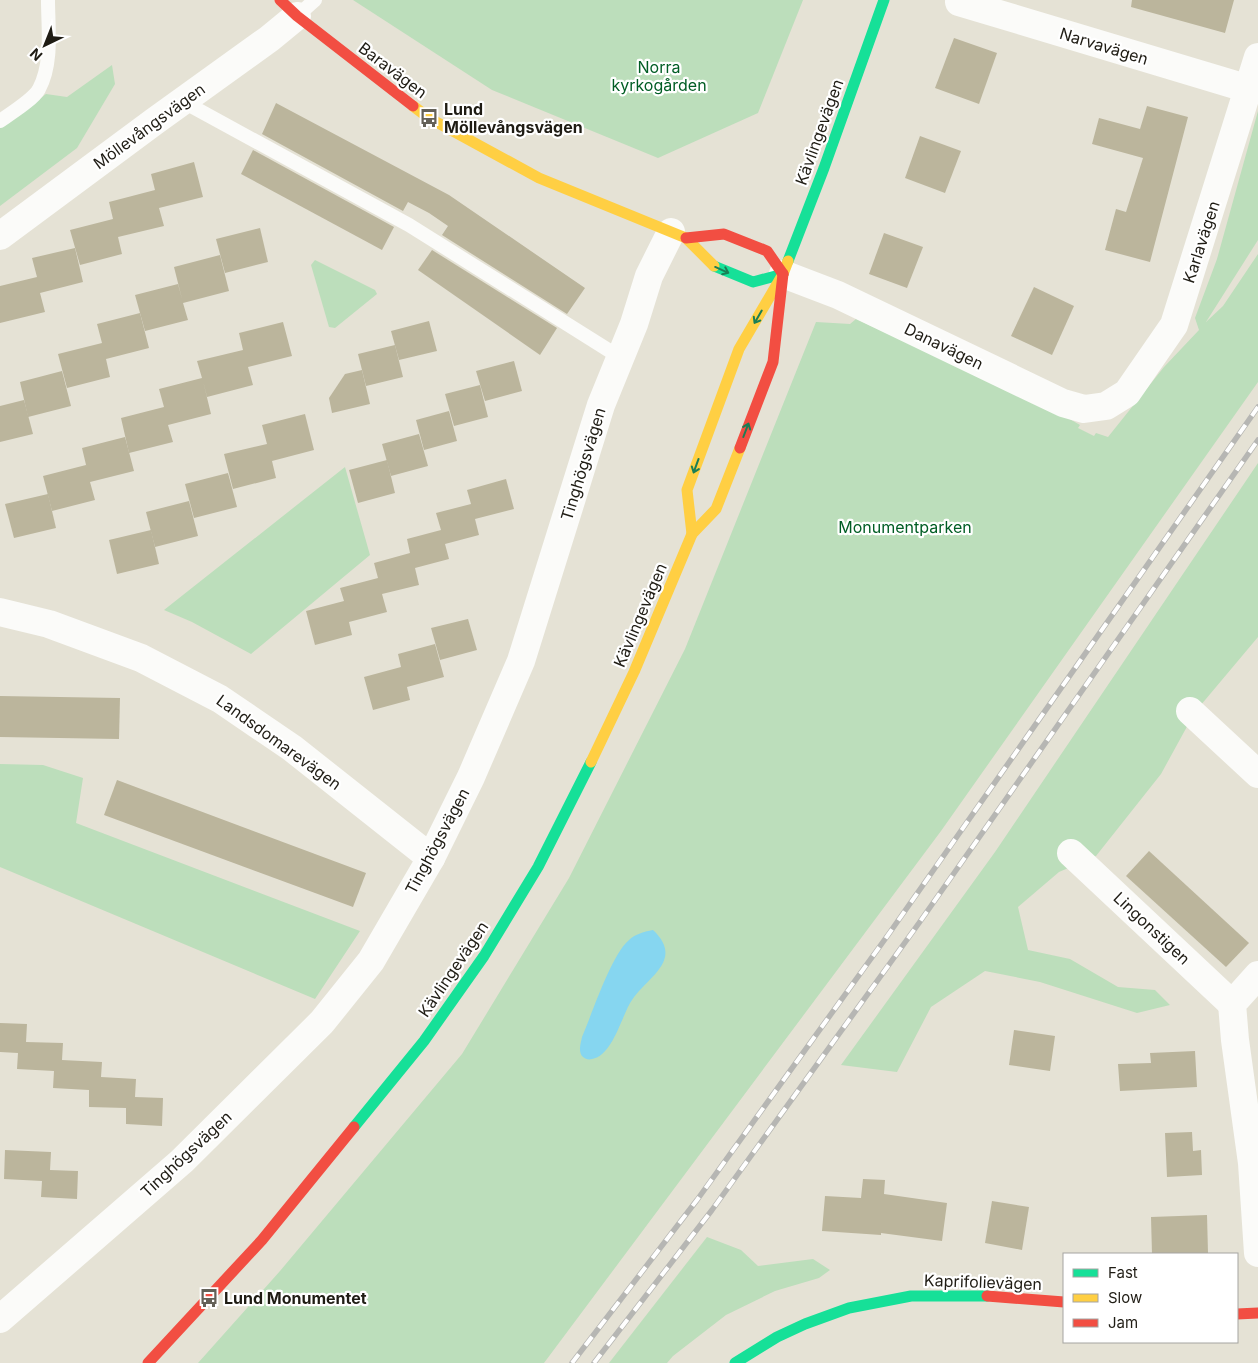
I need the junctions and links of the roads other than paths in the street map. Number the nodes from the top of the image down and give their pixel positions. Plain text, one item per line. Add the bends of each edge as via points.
1 (48, 0) edge
2 (884, 0) edge
3 (959, 2) dead end
4 (297, 5) edge
5 (1258, 57) edge
6 (1249, 89) junction
7 (182, 101) junction
8 (0, 121) edge
9 (679, 235) junction
10 (0, 236) edge
11 (782, 274) junction
12 (621, 358) junction
13 (1106, 406) joint
14 (692, 534) junction
15 (0, 612) edge
16 (1190, 711) dead end
17 (1258, 774) edge
18 (1071, 853) dead end
19 (431, 858) junction
20 (1258, 975) edge
21 (1232, 1004) junction
22 (1255, 1162) edge
23 (1258, 1253) edge
24 (1063, 1302) edge
25 (1258, 1313) edge
26 (1238, 1314) edge
27 (0, 1319) edge
28 (148, 1363) edge
29 (735, 1363) edge

1 - 8 lane via 48,62 39,90
2 - 11 main road, Kävlingevägen
3 - 6 street, Narvavägen
4 - 7 street, Möllevångsvägen via 269,39
4 - 9 main road, Baravägen via 429,118 539,178
5 - 6 street, Karlavägen
6 - 13 street, Karlavägen via 1174,325 1127,393
7 - 10 street, Möllevångsvägen
7 - 12 lane via 409,225
9 - 11 main road, Baravägen via 724,234 767,251
9 -> 11 main road, Baravägen via 714,266 753,282
9 - 12 street, Tinghögsvägen via 649,276
11 - 13 street, Danavägen via 838,295 1063,403 1084,409
14 -> 11 main road, Kävlingevägen via 716,509 773,362
11 -> 14 main road, Kävlingevägen via 739,349 687,490
12 - 19 street, Tinghögsvägen via 601,405 521,661 471,777
14 - 28 main road, Kävlingevägen via 595,756 538,868 484,956 424,1042 262,1240
15 - 19 street, Landsdomarevägen via 49,624 141,658 220,698 292,748
16 - 17 street
18 - 21 street, Lingonstigen
19 - 27 street, Tinghögsvägen via 371,961 322,1022 182,1161
20 - 21 street
21 - 22 street
22 - 23 street
24 - 29 main road, Kaprifolievägen via 963,1295 911,1296 849,1308 805,1324
25 - 26 main road

